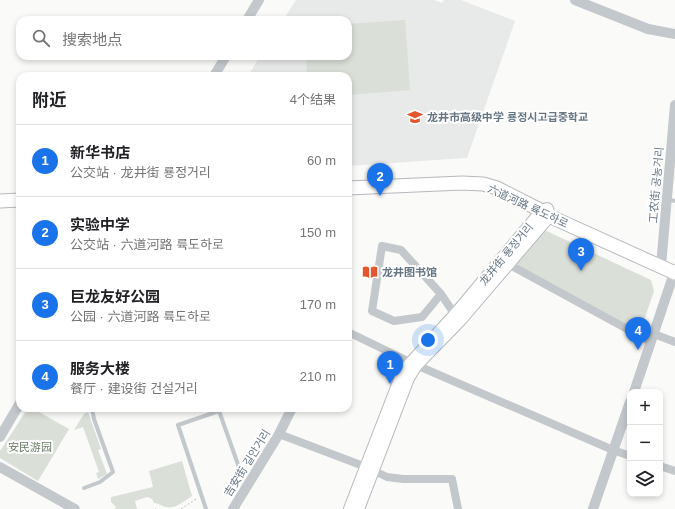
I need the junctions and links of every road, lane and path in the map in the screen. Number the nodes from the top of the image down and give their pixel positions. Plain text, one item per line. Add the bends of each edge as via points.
1 (259, 0) edge
2 (575, 0) edge
3 (249, 16) edge
4 (675, 34) edge
5 (224, 60) edge
6 (216, 72) edge
7 (675, 106) edge
8 (352, 184) edge
9 (16, 200) edge
10 (671, 200) edge
11 (0, 201) edge
12 (16, 206) edge
13 (0, 207) edge
14 (546, 212) junction
15 (661, 262) junction
16 (508, 264) junction
17 (675, 270) edge
18 (441, 294) junction
19 (458, 318) junction
20 (352, 334) edge
21 (652, 338) junction
22 (675, 342) edge
23 (413, 364) junction
24 (635, 389) edge
25 (16, 410) edge
26 (627, 410) edge
27 (93, 412) edge
28 (211, 412) edge
29 (220, 412) edge
30 (290, 412) edge
31 (279, 434) junction
32 (0, 437) edge
33 (613, 450) junction
34 (627, 455) edge
35 (0, 467) edge
36 (663, 467) edge
37 (369, 469) junction
38 (675, 471) edge
39 (241, 473) dead end
40 (84, 488) dead end
41 (201, 495) junction
42 (75, 509) edge
43 (181, 509) edge
44 (206, 509) edge
45 (233, 509) edge
46 (350, 509) edge
47 (358, 509) edge
48 (458, 509) edge
49 (593, 509) edge

1 - 3 street
2 - 4 street via 648,29
5 - 6 street
7 - 10 street, 工农街 공농거리
8 - 14 highway, 六道河路 륙도하로 via 476,176 501,183
9 - 11 highway
10 - 15 street, 工农街 공농거리
12 - 13 highway
14 - 15 highway, 六道河路 륙도하로
14 - 16 main road, 龙井街 룡정거리
14 - 19 main road, 龙井街 룡정거리
15 - 17 highway, 六道河路 륙도하로
16 - 19 main road, 龙井街 룡정거리
16 - 21 street
17 - 21 street
18 - 18 street via 401,250 382,246 372,311 394,321 422,317
18 - 19 street
19 - 23 main road, 龙井街 룡정거리
20 - 23 street
21 - 22 street
21 - 24 street
23 - 33 street
23 - 37 main road, 龙井街 룡정거리
25 - 32 street
26 - 33 street
27 - 40 lane via 112,472 100,482
28 - 41 lane via 178,425
29 - 39 lane
30 - 31 street, 吉安街 길안거리
31 - 37 street
31 - 45 street, 吉安街 길안거리
33 - 34 street
33 - 49 street
35 - 42 street
36 - 38 street
37 - 46 main road, 龙井街 룡정거리
37 - 47 main road, 龙井街 룡정거리
37 - 48 street via 387,477 403,479 452,479
41 - 43 path
41 - 44 lane

